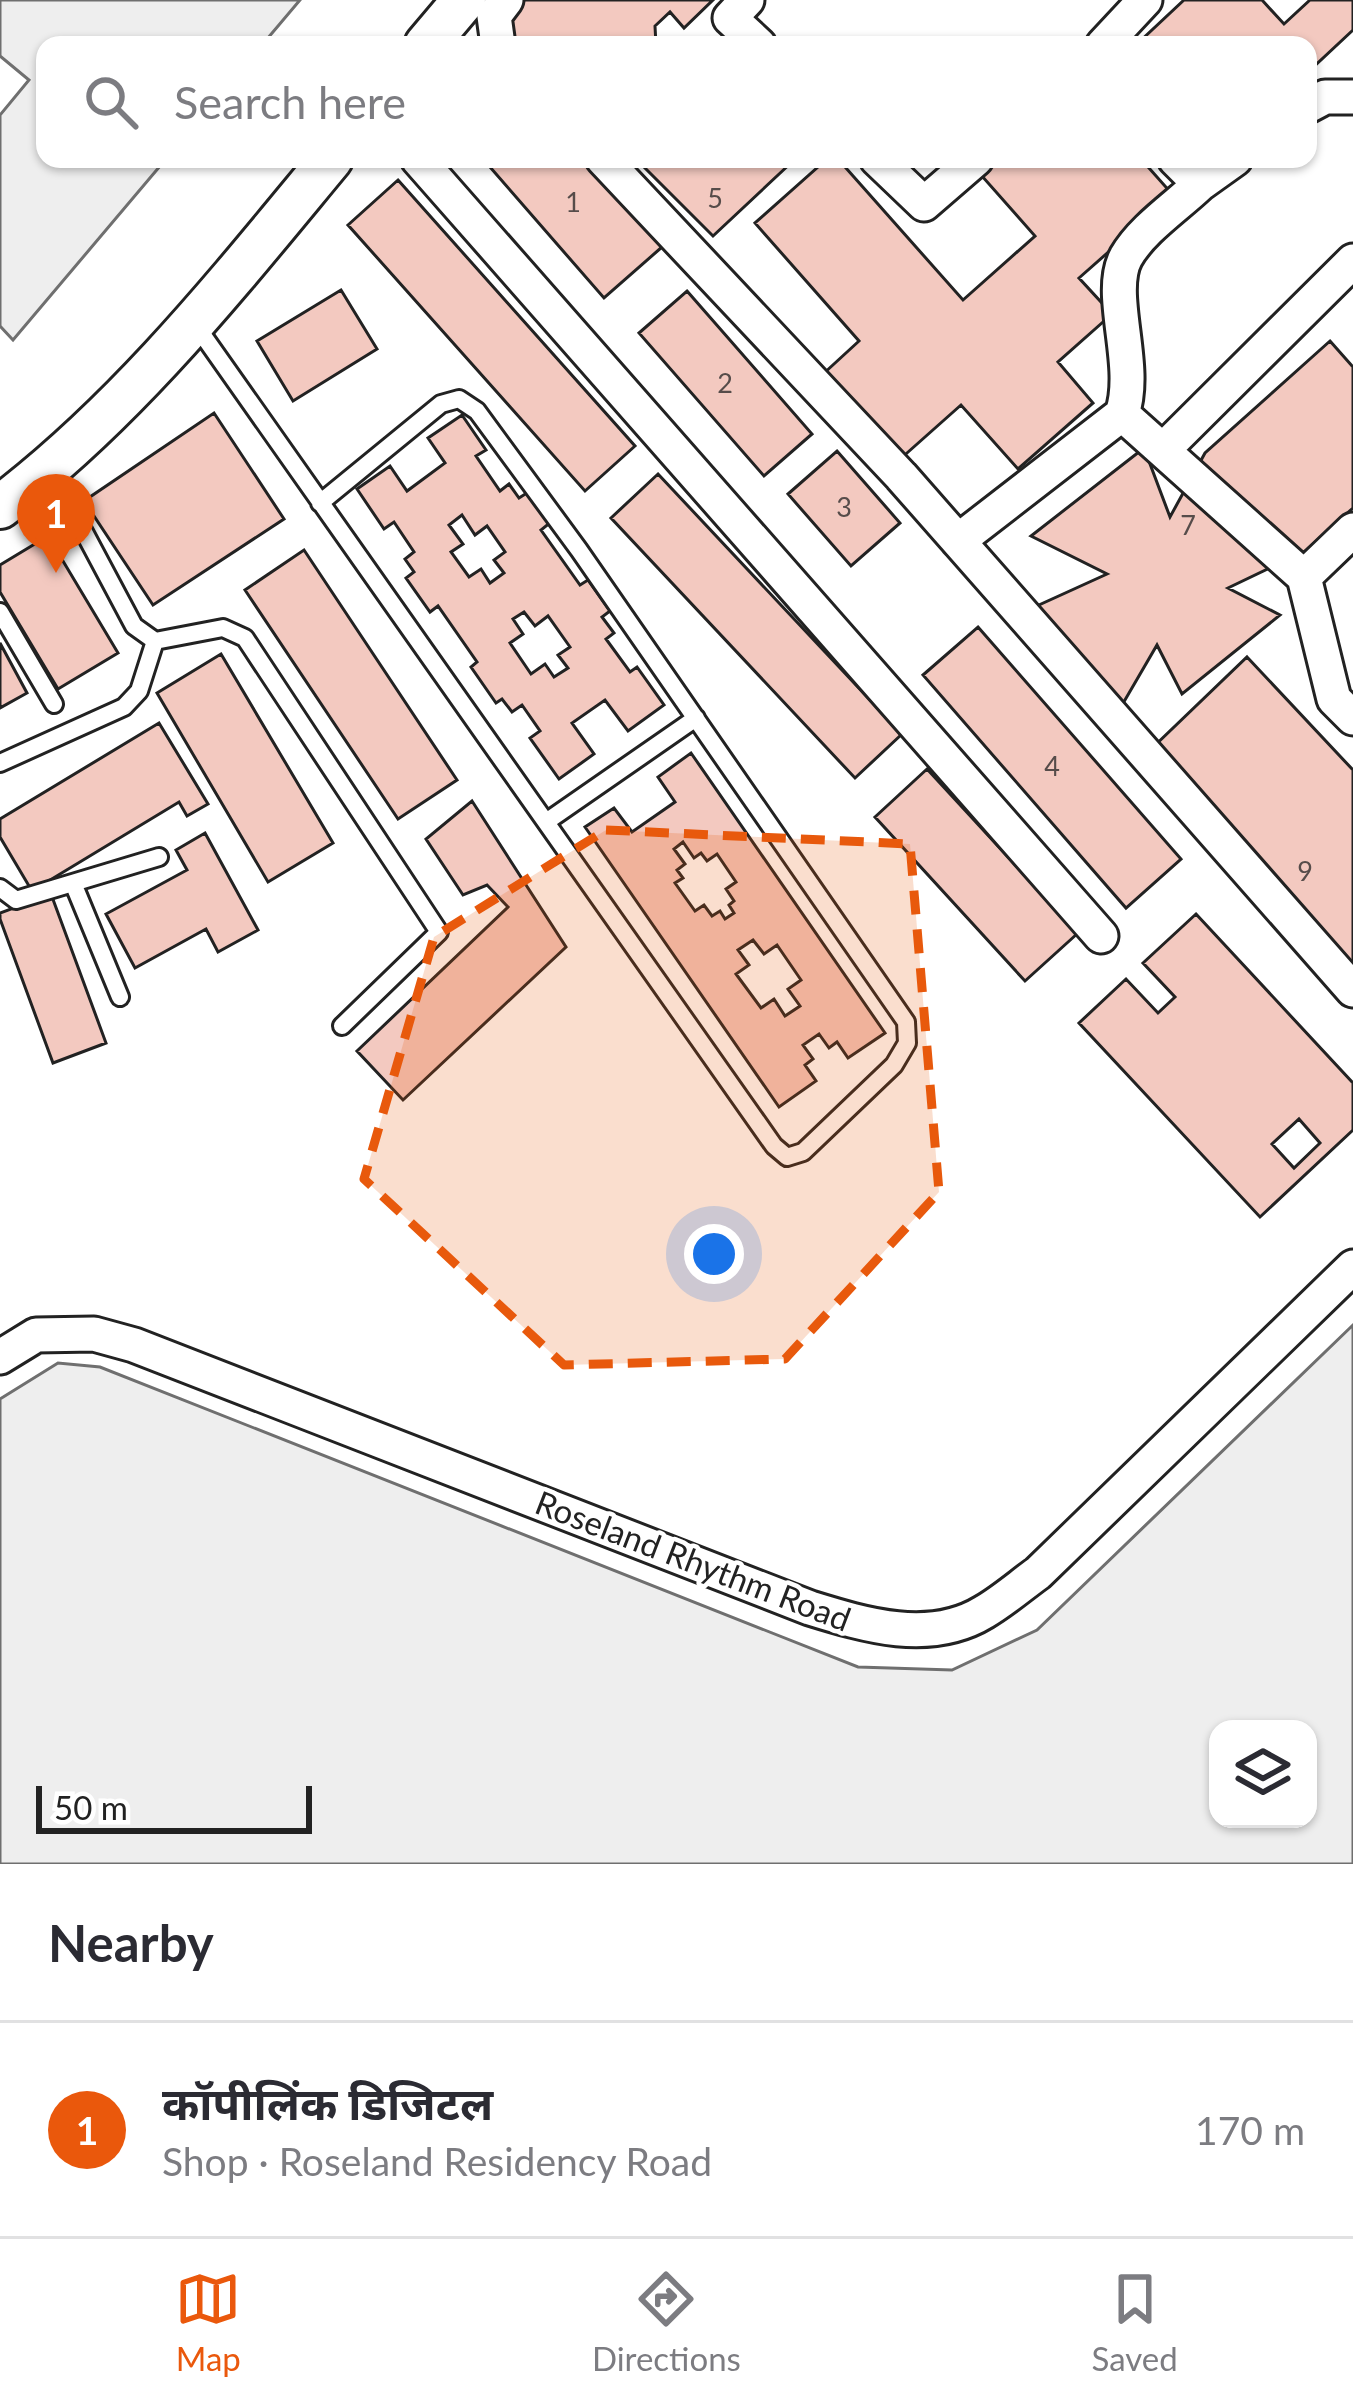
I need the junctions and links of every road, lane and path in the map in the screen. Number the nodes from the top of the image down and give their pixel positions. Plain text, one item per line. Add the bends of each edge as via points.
1 (464, 0) edge
2 (506, 0) edge
3 (747, 0) edge
4 (1145, 0) edge
5 (434, 36) edge
6 (497, 36) edge
7 (749, 36) edge
8 (1111, 36) edge
9 (1353, 97) edge
10 (1317, 101) edge
11 (324, 168) edge
12 (426, 168) edge
13 (611, 168) edge
14 (886, 168) edge
15 (966, 168) edge
16 (1184, 168) edge
17 (1222, 168) edge
18 (1200, 184) junction
19 (1353, 261) edge
20 (194, 324) junction
21 (1122, 413) junction
22 (1162, 450) junction
23 (50, 469) junction
24 (320, 502) junction
25 (0, 507) edge
26 (1353, 530) edge
27 (958, 541) junction
28 (1304, 577) junction
29 (0, 612) edge
30 (155, 640) junction
31 (54, 704) dead end
32 (696, 718) junction
33 (1353, 718) edge
34 (0, 763) edge
35 (546, 822) junction
36 (159, 856) dead end
37 (73, 883) junction
38 (0, 888) edge
39 (1101, 936) dead end
40 (1353, 990) edge
41 (120, 997) dead end
42 (343, 1026) dead end
43 (1353, 1268) edge
44 (0, 1357) edge

1 - 5 street
2 - 6 street via 494,16
3 - 7 street via 730,18
4 - 8 street
9 - 10 street
11 - 20 street
12 - 39 street
13 - 27 street
14 - 15 street via 924,204
16 - 18 street
17 - 18 street
18 - 21 street via 1125,259 1130,393
19 - 22 street
20 - 23 street
20 - 24 lane
21 - 22 street
21 - 27 street
22 - 28 street
23 - 25 street
23 - 30 lane via 134,626
24 - 32 lane via 441,404 459,399 477,411
24 - 35 lane
26 - 28 street
27 - 40 street
28 - 33 street via 1334,699
29 - 31 lane
30 - 34 lane via 139,691 124,707
30 - 42 lane via 223,628 245,638 440,932
32 - 35 lane
32 - 35 lane via 906,1022 907,1042 894,1065 802,1152 787,1157 774,1146
36 - 37 lane
37 - 38 lane via 16,900
37 - 41 lane
43 - 44 street, Roseland Rhythm Road via 1038,1574 980,1615 933,1629 877,1629 810,1608 94,1334 36,1335

